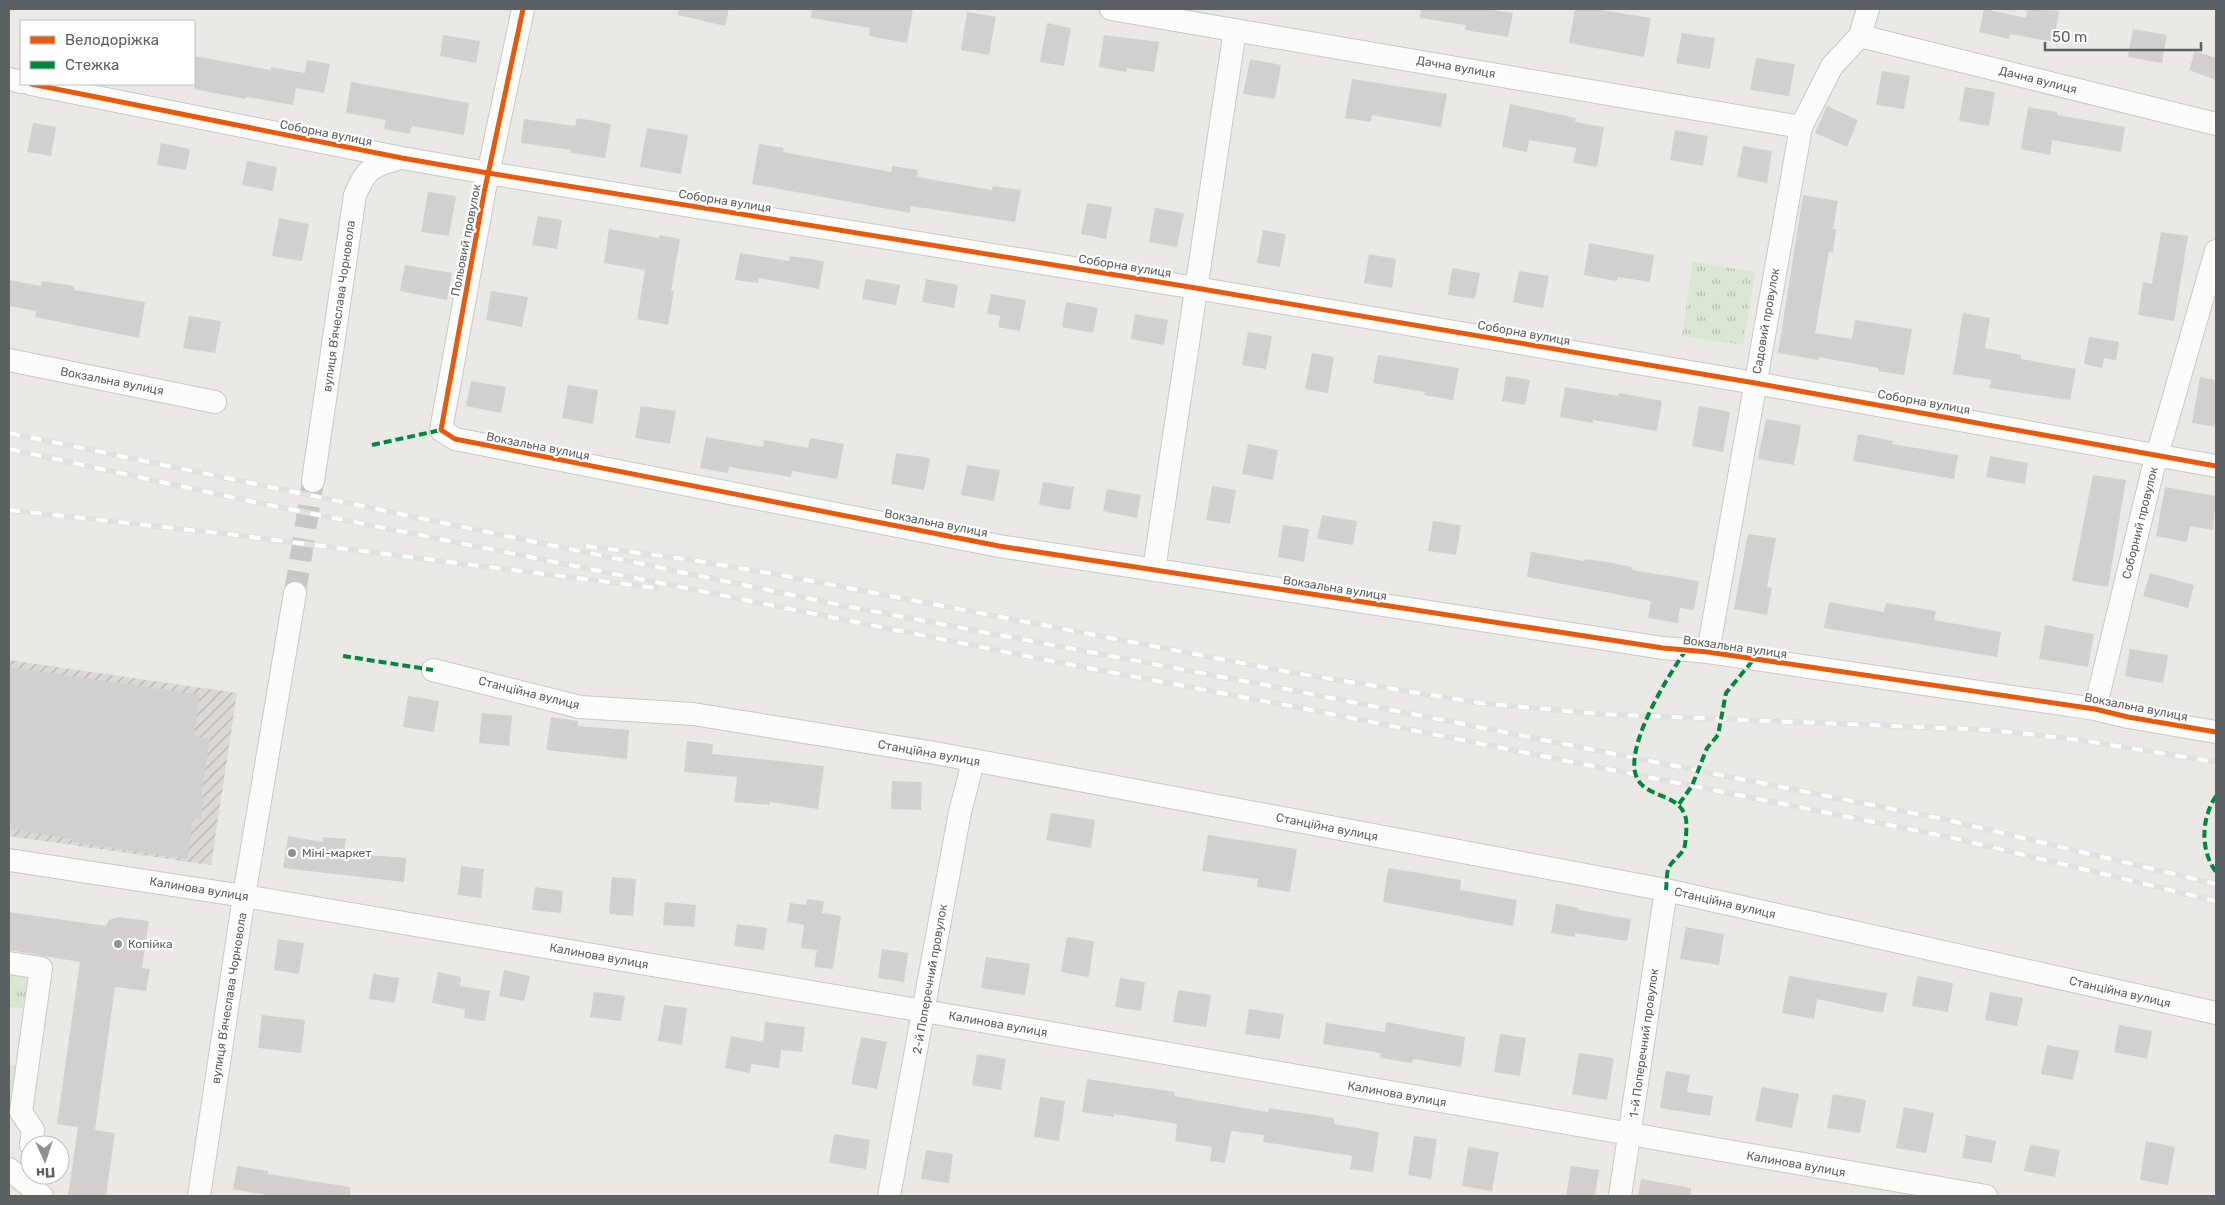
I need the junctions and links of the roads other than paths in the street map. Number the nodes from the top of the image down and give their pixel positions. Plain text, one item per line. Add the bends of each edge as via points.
1 (523, 9) edge
2 (1111, 9) edge
3 (1868, 9) edge
4 (1235, 30) junction
5 (1860, 36) junction
6 (36, 85) edge
7 (2216, 124) edge
8 (1801, 127) junction
9 (328, 143) junction
10 (402, 158) junction
11 (488, 173) junction
12 (355, 195) junction
13 (2216, 252) edge
14 (1196, 288) junction
15 (9, 360) edge
16 (1755, 383) junction
17 (216, 402) dead end
18 (455, 439) joint
19 (2158, 454) junction
20 (2216, 466) edge
21 (313, 481) tunnel mouth
22 (1154, 570) junction
23 (295, 593) tunnel mouth
24 (1708, 652) junction
25 (433, 670) dead end
26 (2095, 709) junction
27 (2216, 732) edge
28 (974, 762) junction
29 (9, 860) edge
30 (1666, 890) junction
31 (244, 896) junction
32 (9, 963) edge
33 (924, 1011) junction
34 (2216, 1013) edge
35 (32, 1135) edge
36 (1630, 1136) junction
37 (199, 1196) edge
38 (889, 1196) edge
39 (1620, 1196) edge
40 (1986, 1196) edge

1 - 11 street, Польовий провулок
2 - 4 street, Дачна вулиця
3 - 5 street, Садовий провулок
4 - 8 street, Дачна вулиця
4 - 14 street
5 - 7 street, Дачна вулиця
5 - 8 street, Садовий провулок via 1832,66
6 - 9 street, Соборна вулиця
8 - 16 street, Садовий провулок
9 - 10 street, Соборна вулиця
9 - 12 street via 348,158 355,176
10 - 11 street, Соборна вулиця
10 - 12 street, вулиця Вʼячеслава Чорновола via 376,165 363,176
11 - 14 street, Соборна вулиця
11 - 18 street, Польовий провулок via 441,430
12 - 21 street, вулиця Вʼячеслава Чорновола
13 - 19 street, Соборний провулок
14 - 16 street, Соборна вулиця
14 - 22 street
15 - 17 street, Вокзальна вулиця
16 - 19 street, Соборна вулиця
16 - 24 street, Садовий провулок
18 - 22 street, Вокзальна вулиця via 999,546
19 - 20 street, Соборна вулиця
19 - 26 street, Соборний провулок
22 - 24 street, Вокзальна вулиця
23 - 31 street, вулиця Вʼячеслава Чорновола
24 - 26 street, Вокзальна вулиця
25 - 28 street, Станційна вулиця via 580,706 693,714
26 - 27 street, Вокзальна вулиця
28 - 30 street, Станційна вулиця
28 - 33 street, 2-й Поперечний провулок via 960,812
29 - 31 street, Калинова вулиця
30 - 34 street, Станційна вулиця
30 - 36 street, 1-й Поперечний провулок
31 - 33 street, Калинова вулиця
31 - 37 street, вулиця Вʼячеслава Чорновола
32 - 35 street via 42,968 21,1112
33 - 36 street, Калинова вулиця
33 - 38 street, 2-й Поперечний провулок
36 - 39 street, 1-й Поперечний провулок
36 - 40 street, Калинова вулиця

